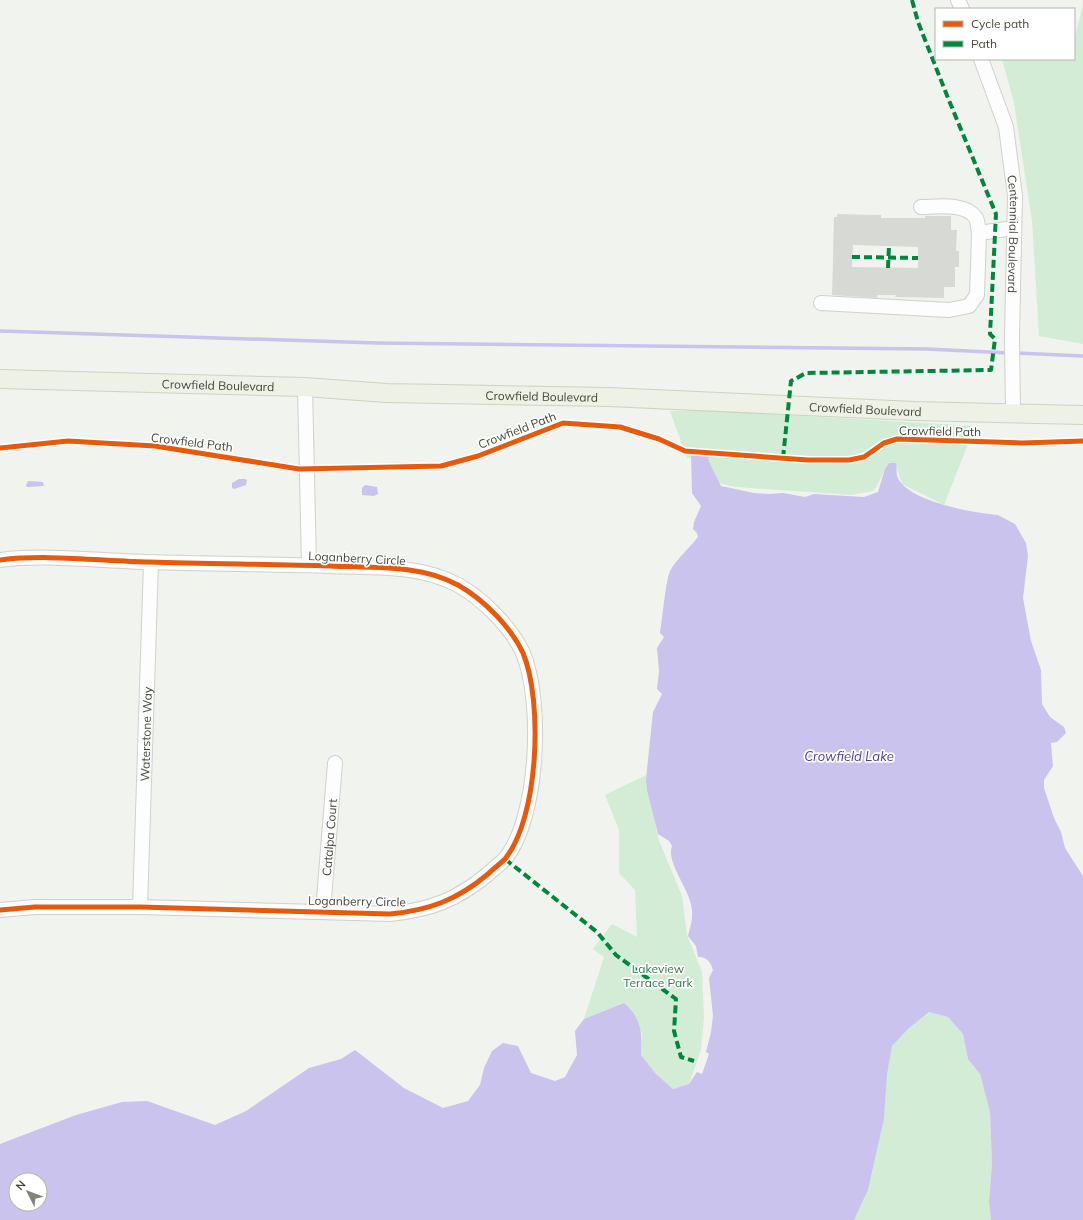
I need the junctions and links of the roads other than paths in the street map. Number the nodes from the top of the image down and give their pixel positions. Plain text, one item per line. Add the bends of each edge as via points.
1 (981, 60) edge
2 (920, 207) dead end
3 (1014, 228) junction
4 (979, 233) junction
5 (821, 303) dead end
6 (0, 379) edge
7 (305, 387) junction
8 (1013, 414) junction
9 (1083, 415) edge
10 (0, 560) edge
11 (151, 562) junction
12 (309, 565) junction
13 (335, 763) dead end
14 (140, 907) junction
15 (0, 910) edge
16 (323, 911) junction

1 - 3 street, Centennial Boulevard via 1006,127 1015,196
2 - 4 street via 969,210 976,218
3 - 4 street
3 - 8 street, Centennial Boulevard
4 - 5 street via 976,295 969,306 949,310
6 - 7 main road, Crowfield Boulevard
7 - 8 main road, Crowfield Boulevard
7 - 12 street, Loganberry Circle
8 - 9 main road, Crowfield Boulevard
10 - 11 street, Loganberry Circle
11 - 12 street, Loganberry Circle
11 - 14 street, Waterstone Way
12 - 16 street, Loganberry Circle via 406,569 458,585 477,598 510,633 522,653 531,680 535,713 532,789 526,815 505,858 473,886 446,902 417,911 390,914
13 - 16 street, Catalpa Court
14 - 15 street, Loganberry Circle via 35,907
14 - 16 street, Loganberry Circle

